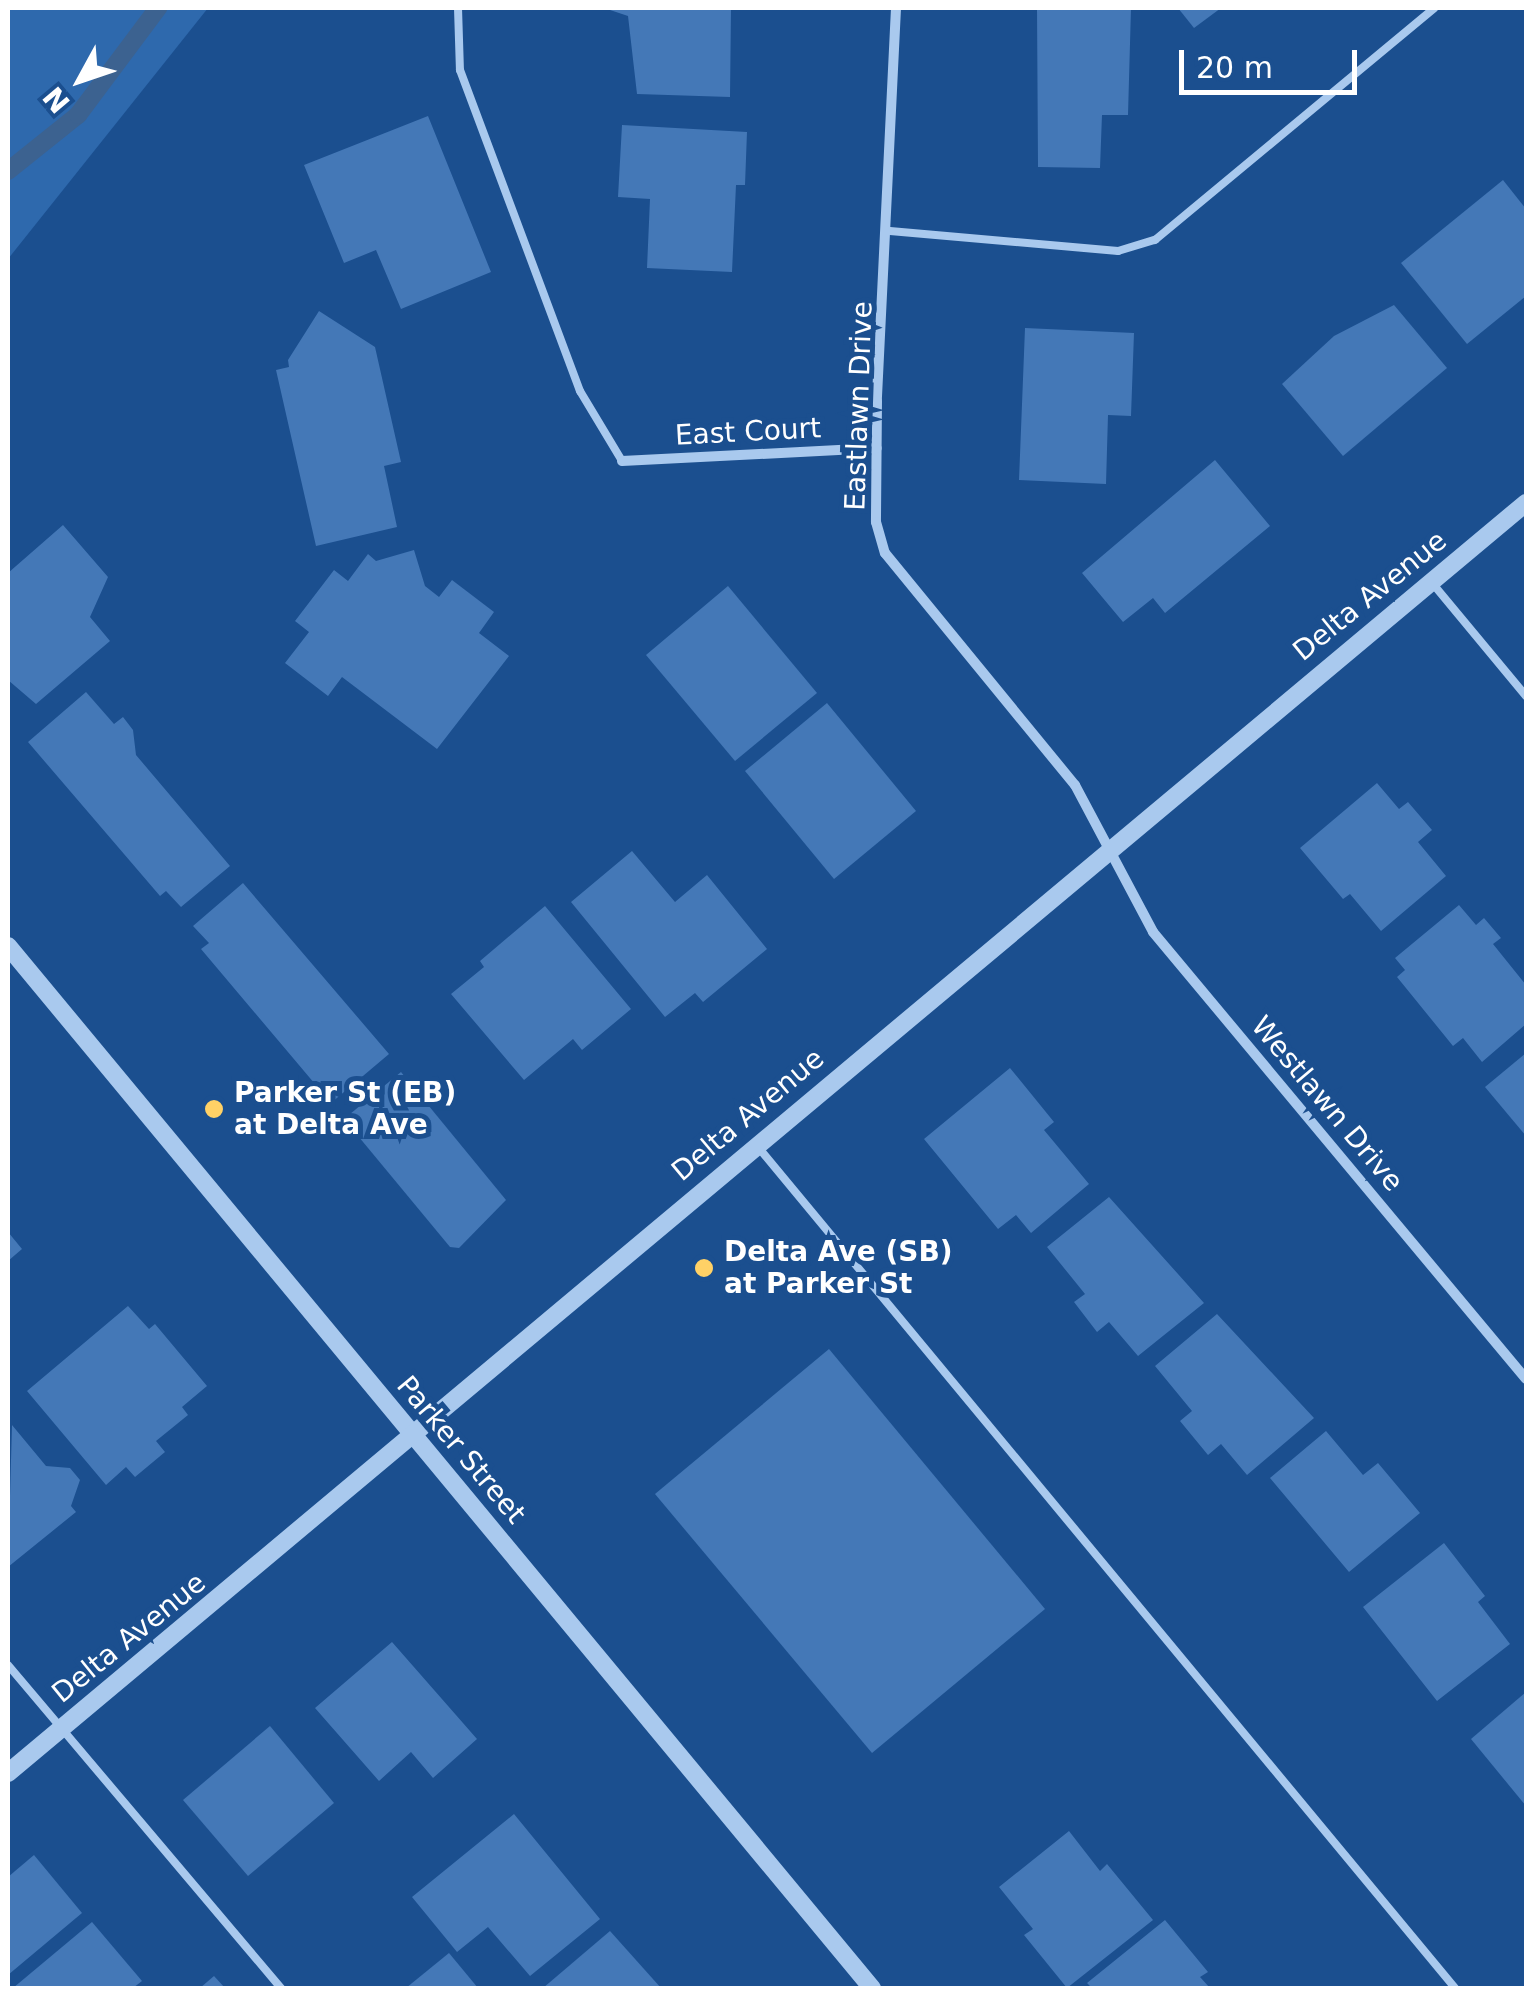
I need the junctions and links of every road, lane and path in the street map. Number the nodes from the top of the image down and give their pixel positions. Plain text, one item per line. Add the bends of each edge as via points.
1 (458, 8) edge
2 (896, 8) edge
3 (1434, 8) edge
4 (890, 232) junction
5 (877, 448) junction
6 (622, 462) joint
7 (1526, 503) edge
8 (1431, 582) junction
9 (1526, 696) edge
10 (1108, 848) junction
11 (8, 946) edge
12 (756, 1143) junction
13 (1526, 1380) edge
14 (414, 1437) junction
15 (8, 1665) edge
16 (60, 1730) junction
17 (8, 1773) edge
18 (282, 1988) edge
19 (872, 1988) edge
20 (1455, 1988) edge

1 - 6 lane via 460,70 580,391
2 - 4 street, Eastlawn Drive
3 - 4 lane via 1155,240 1118,251
4 - 5 street, Eastlawn Drive
5 - 6 street, East Court
5 - 10 street, Eastlawn Drive via 876,522 885,554 1075,784
7 - 8 street, Delta Avenue
8 - 9 lane
8 - 10 street, Delta Avenue
10 - 12 street, Delta Avenue
10 - 13 street, Westlawn Drive via 1154,932
11 - 14 street, Parker Street
12 - 14 street, Delta Avenue
12 - 20 lane
14 - 16 street, Delta Avenue
14 - 19 street, Parker Street
15 - 16 lane
16 - 17 street, Delta Avenue
16 - 18 lane

